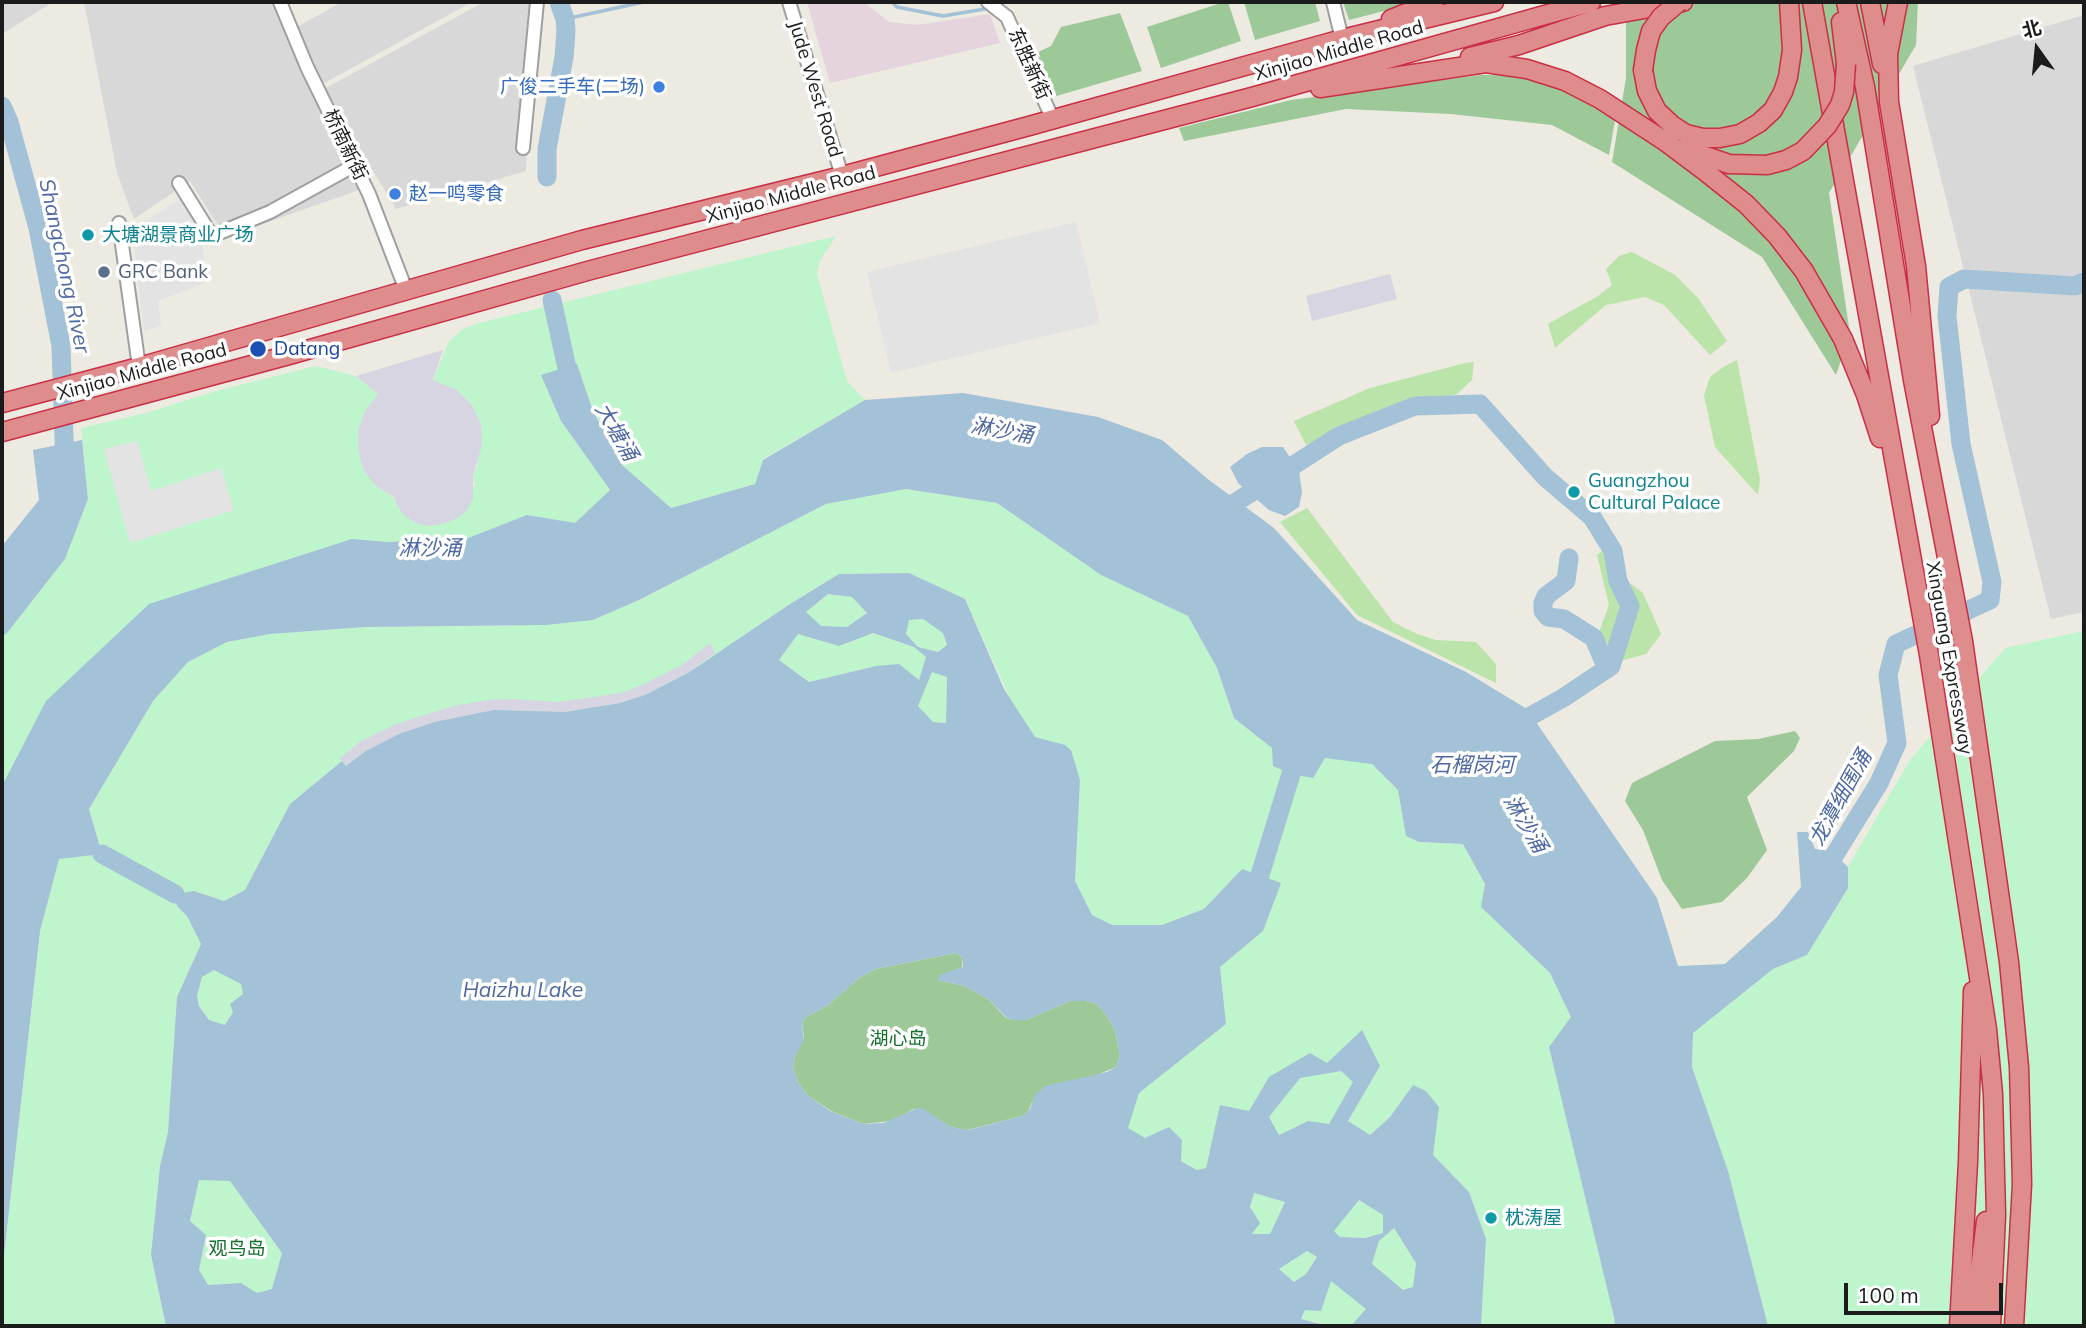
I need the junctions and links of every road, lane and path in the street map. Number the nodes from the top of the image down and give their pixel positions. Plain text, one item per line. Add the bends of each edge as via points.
1 (280, 2) edge
2 (537, 2) edge
3 (789, 2) edge
4 (988, 2) edge
5 (1333, 2) edge
6 (1434, 2) edge
7 (1494, 2) edge
8 (1591, 2) edge
9 (1679, 2) edge
10 (1687, 2) edge
11 (1789, 2) edge
12 (1812, 2) edge
13 (1838, 2) edge
14 (1846, 2) edge
15 (1870, 2) edge
16 (1898, 2) edge
17 (1342, 39) junction
18 (1378, 79) junction
19 (1252, 97) junction
20 (1889, 102) junction
21 (1054, 120) junction
22 (1666, 142) junction
23 (523, 149) dead end
24 (355, 165) junction
25 (842, 176) junction
26 (179, 183) dead end
27 (118, 223) dead end
28 (406, 290) junction
29 (139, 367) junction
30 (2, 402) edge
31 (2, 432) edge
32 (1900, 502) junction
33 (1937, 503) junction
34 (1975, 945) junction
35 (1995, 1152) junction
36 (2015, 1323) edge
37 (1958, 1326) edge
38 (1973, 1326) edge
39 (1991, 1326) edge

1 - 24 street, 桥南新街
2 - 23 street
3 - 25 street, Jude West Road
4 - 21 street, 东胜新街 via 1007,17
5 - 17 street
6 - 17 highway
7 - 17 highway, Xinjiao Middle Road
8 - 19 highway, Xinjiao Middle Road
9 - 11 highway, bridge via 1651,31 1643,70 1657,111 1686,134 1703,138 1740,134 1773,110 1783,92 1792,50
10 - 18 highway via 1605,16 1507,48
12 - 32 highway, Xinguang Expressway
13 - 22 highway, bridge via 1846,64 1844,92 1840,106 1817,139 1786,160 1767,164 1729,164
14 - 33 highway, Xinguang Expressway via 1865,87
15 - 20 highway
16 - 20 highway via 1888,54
17 - 21 highway, Xinjiao Middle Road
18 - 19 highway
18 - 22 highway via 1486,63 1527,69 1565,80
19 - 31 highway, Xinjiao Middle Road via 618,262
20 - 33 highway via 1920,301
21 - 25 highway, Xinjiao Middle Road
22 - 32 highway via 1746,204 1804,271 1848,350
24 - 26 street via 270,212 212,236
24 - 28 street, 桥南新街
25 - 28 highway, Xinjiao Middle Road via 582,240
27 - 29 street
28 - 29 highway, Xinjiao Middle Road
29 - 30 highway, Xinjiao Middle Road
32 - 34 highway, Xinguang Expressway
33 - 36 highway, Xinguang Expressway via 1963,641 2016,1019 2022,1184
34 - 35 highway, Xinguang Expressway via 1987,1028
34 - 37 highway
35 - 38 highway
35 - 39 highway, Xinguang Expressway

